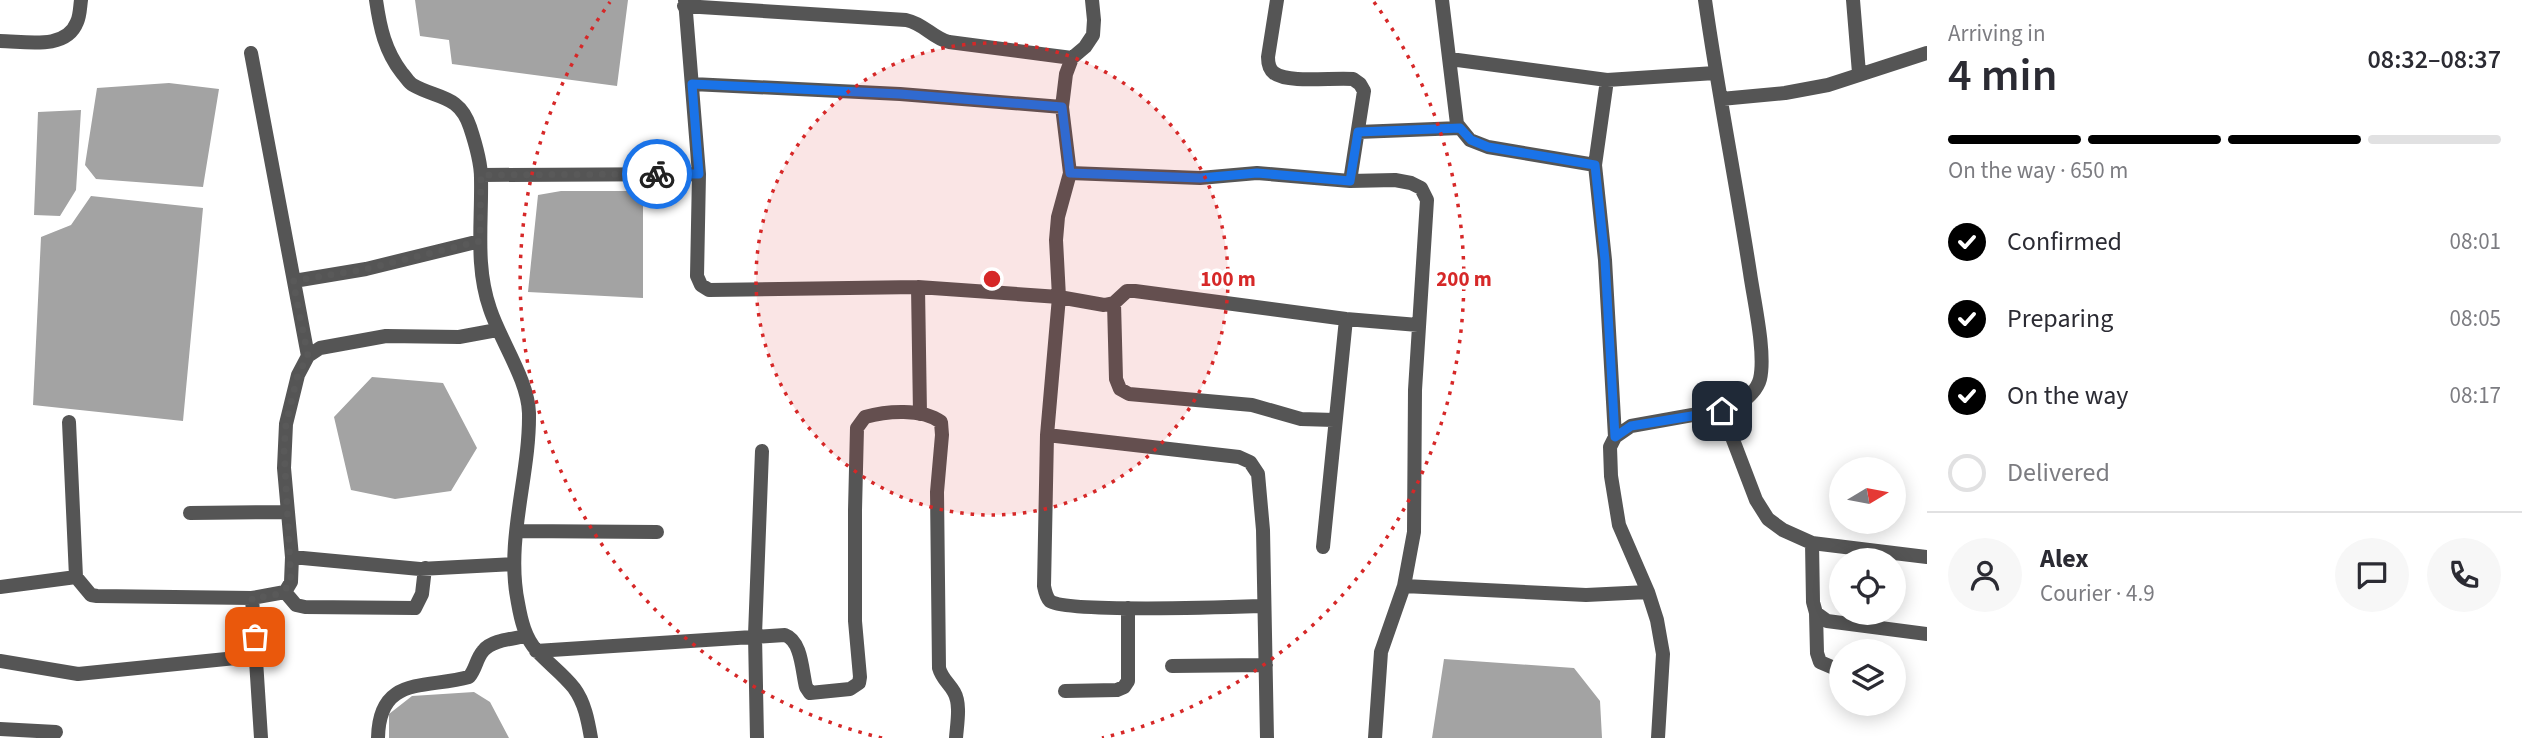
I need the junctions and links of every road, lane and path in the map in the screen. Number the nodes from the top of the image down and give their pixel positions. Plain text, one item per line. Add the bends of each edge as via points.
1 (81, 0) edge
2 (376, 0) edge
3 (1092, 0) edge
4 (1277, 0) edge
5 (1442, 0) edge
6 (1705, 0) edge
7 (1853, 0) edge
8 (684, 3) edge
9 (0, 41) edge
10 (251, 53) dead end
11 (1927, 53) edge
12 (1072, 58) junction
13 (1450, 59) junction
14 (1715, 73) junction
15 (1859, 73) junction
16 (1607, 80) junction
17 (692, 84) junction
18 (1721, 99) junction
19 (1062, 107) junction
20 (1460, 128) junction
21 (1358, 132) junction
22 (1595, 165) junction
23 (1070, 173) junction
24 (699, 174) junction
25 (481, 175) junction
26 (1350, 181) junction
27 (480, 241) junction
28 (293, 281) junction
29 (918, 287) junction
30 (1059, 297) junction
31 (1114, 303) junction
32 (1346, 320) junction
33 (1418, 325) junction
34 (497, 330) junction
35 (308, 356) junction
36 (1722, 411) junction
37 (920, 414) junction
38 (1334, 420) junction
39 (69, 422) dead end
40 (1047, 435) junction
41 (1615, 437) junction
42 (762, 451) dead end
43 (288, 512) junction
44 (190, 513) dead end
45 (517, 531) junction
46 (657, 532) dead end
47 (1812, 543) junction
48 (1322, 547) dead end
49 (1927, 556) edge
50 (292, 557) junction
51 (513, 564) junction
52 (425, 568) junction
53 (75, 577) junction
54 (1404, 586) junction
55 (0, 587) edge
56 (285, 592) junction
57 (1648, 592) junction
58 (252, 598) junction
59 (1264, 606) junction
60 (1128, 608) junction
61 (1816, 613) junction
62 (1927, 634) edge
63 (755, 635) junction
64 (526, 636) junction
65 (537, 651) junction
66 (256, 656) junction
67 (0, 661) edge
68 (1266, 665) junction
69 (1172, 666) dead end
70 (1829, 666) edge
71 (1065, 691) dead end
72 (0, 729) edge
73 (55, 732) dead end
74 (261, 738) edge
75 (378, 738) edge
76 (591, 738) edge
77 (757, 738) edge
78 (956, 738) edge
79 (1267, 738) edge
80 (1375, 738) edge
81 (1658, 738) edge

1 - 9 street via 78,21 64,37 49,42
2 - 25 street via 381,34 411,85 439,94 463,111
3 - 12 street via 1093,35
4 - 21 street via 1268,65 1274,73 1290,78 1353,79 1360,84 1364,102
5 - 13 street
6 - 14 street
7 - 15 street
8 - 12 street via 906,20 949,42
8 - 17 street
10 - 28 street
11 - 15 street
12 - 19 street
13 - 16 street
13 - 20 street
14 - 16 street
14 - 18 street
15 - 18 street via 1828,85
16 - 22 street
17 - 19 street
17 - 24 street
18 - 36 street via 1762,356 1760,381 1750,396 1737,407
19 - 23 street
20 - 21 street
20 - 22 street via 1471,140 1488,147
21 - 26 street
22 - 41 street
23 - 26 street via 1200,178 1257,173
23 - 30 street via 1058,217
24 - 25 street
24 - 29 street via 697,276 709,290
25 - 27 street
26 - 33 street via 1411,183 1421,188 1427,200
27 - 28 street via 366,269
27 - 34 street via 483,285
28 - 35 street
29 - 30 street
29 - 37 street
30 - 31 street
30 - 40 street
31 - 32 street via 1127,291 1135,291
31 - 38 street via 1116,379 1120,389 1129,394 1252,405 1301,419
32 - 33 street
32 - 38 street
33 - 54 street via 1415,508
34 - 35 street via 459,337 386,336 320,348
34 - 45 street via 529,410
35 - 43 street via 298,374 286,424
36 - 41 street via 1631,426
36 - 47 street via 1756,500 1783,530
37 - 63 street via 865,416 857,428 859,683 850,690 810,693 791,637
37 - 78 street via 941,422 939,668 957,701
38 - 48 street
39 - 53 street
40 - 59 street via 1239,457 1250,462 1258,474
40 - 60 street via 1046,595 1063,605
41 - 57 street via 1610,447 1611,476 1619,525
42 - 63 street
43 - 44 street
43 - 50 street
45 - 46 street
45 - 51 street
47 - 49 street
47 - 61 street
50 - 52 street
50 - 56 street via 291,582
51 - 52 street
51 - 64 street
52 - 56 street via 415,608 305,607 296,605
53 - 55 street
53 - 58 street via 97,596
54 - 57 street via 1586,595
54 - 80 street via 1381,652
56 - 58 street
57 - 81 street via 1663,654
58 - 66 street
59 - 60 street
59 - 68 street
60 - 71 street via 1128,681 1124,687
61 - 62 street via 1827,621
61 - 70 street via 1817,653 1820,662
63 - 65 street
63 - 77 street
64 - 65 street
64 - 75 street via 485,648 469,677 405,688 390,697 381,711
65 - 76 street via 575,690 586,711
66 - 67 street via 78,674
66 - 74 street
68 - 69 street
68 - 79 street
72 - 73 street

